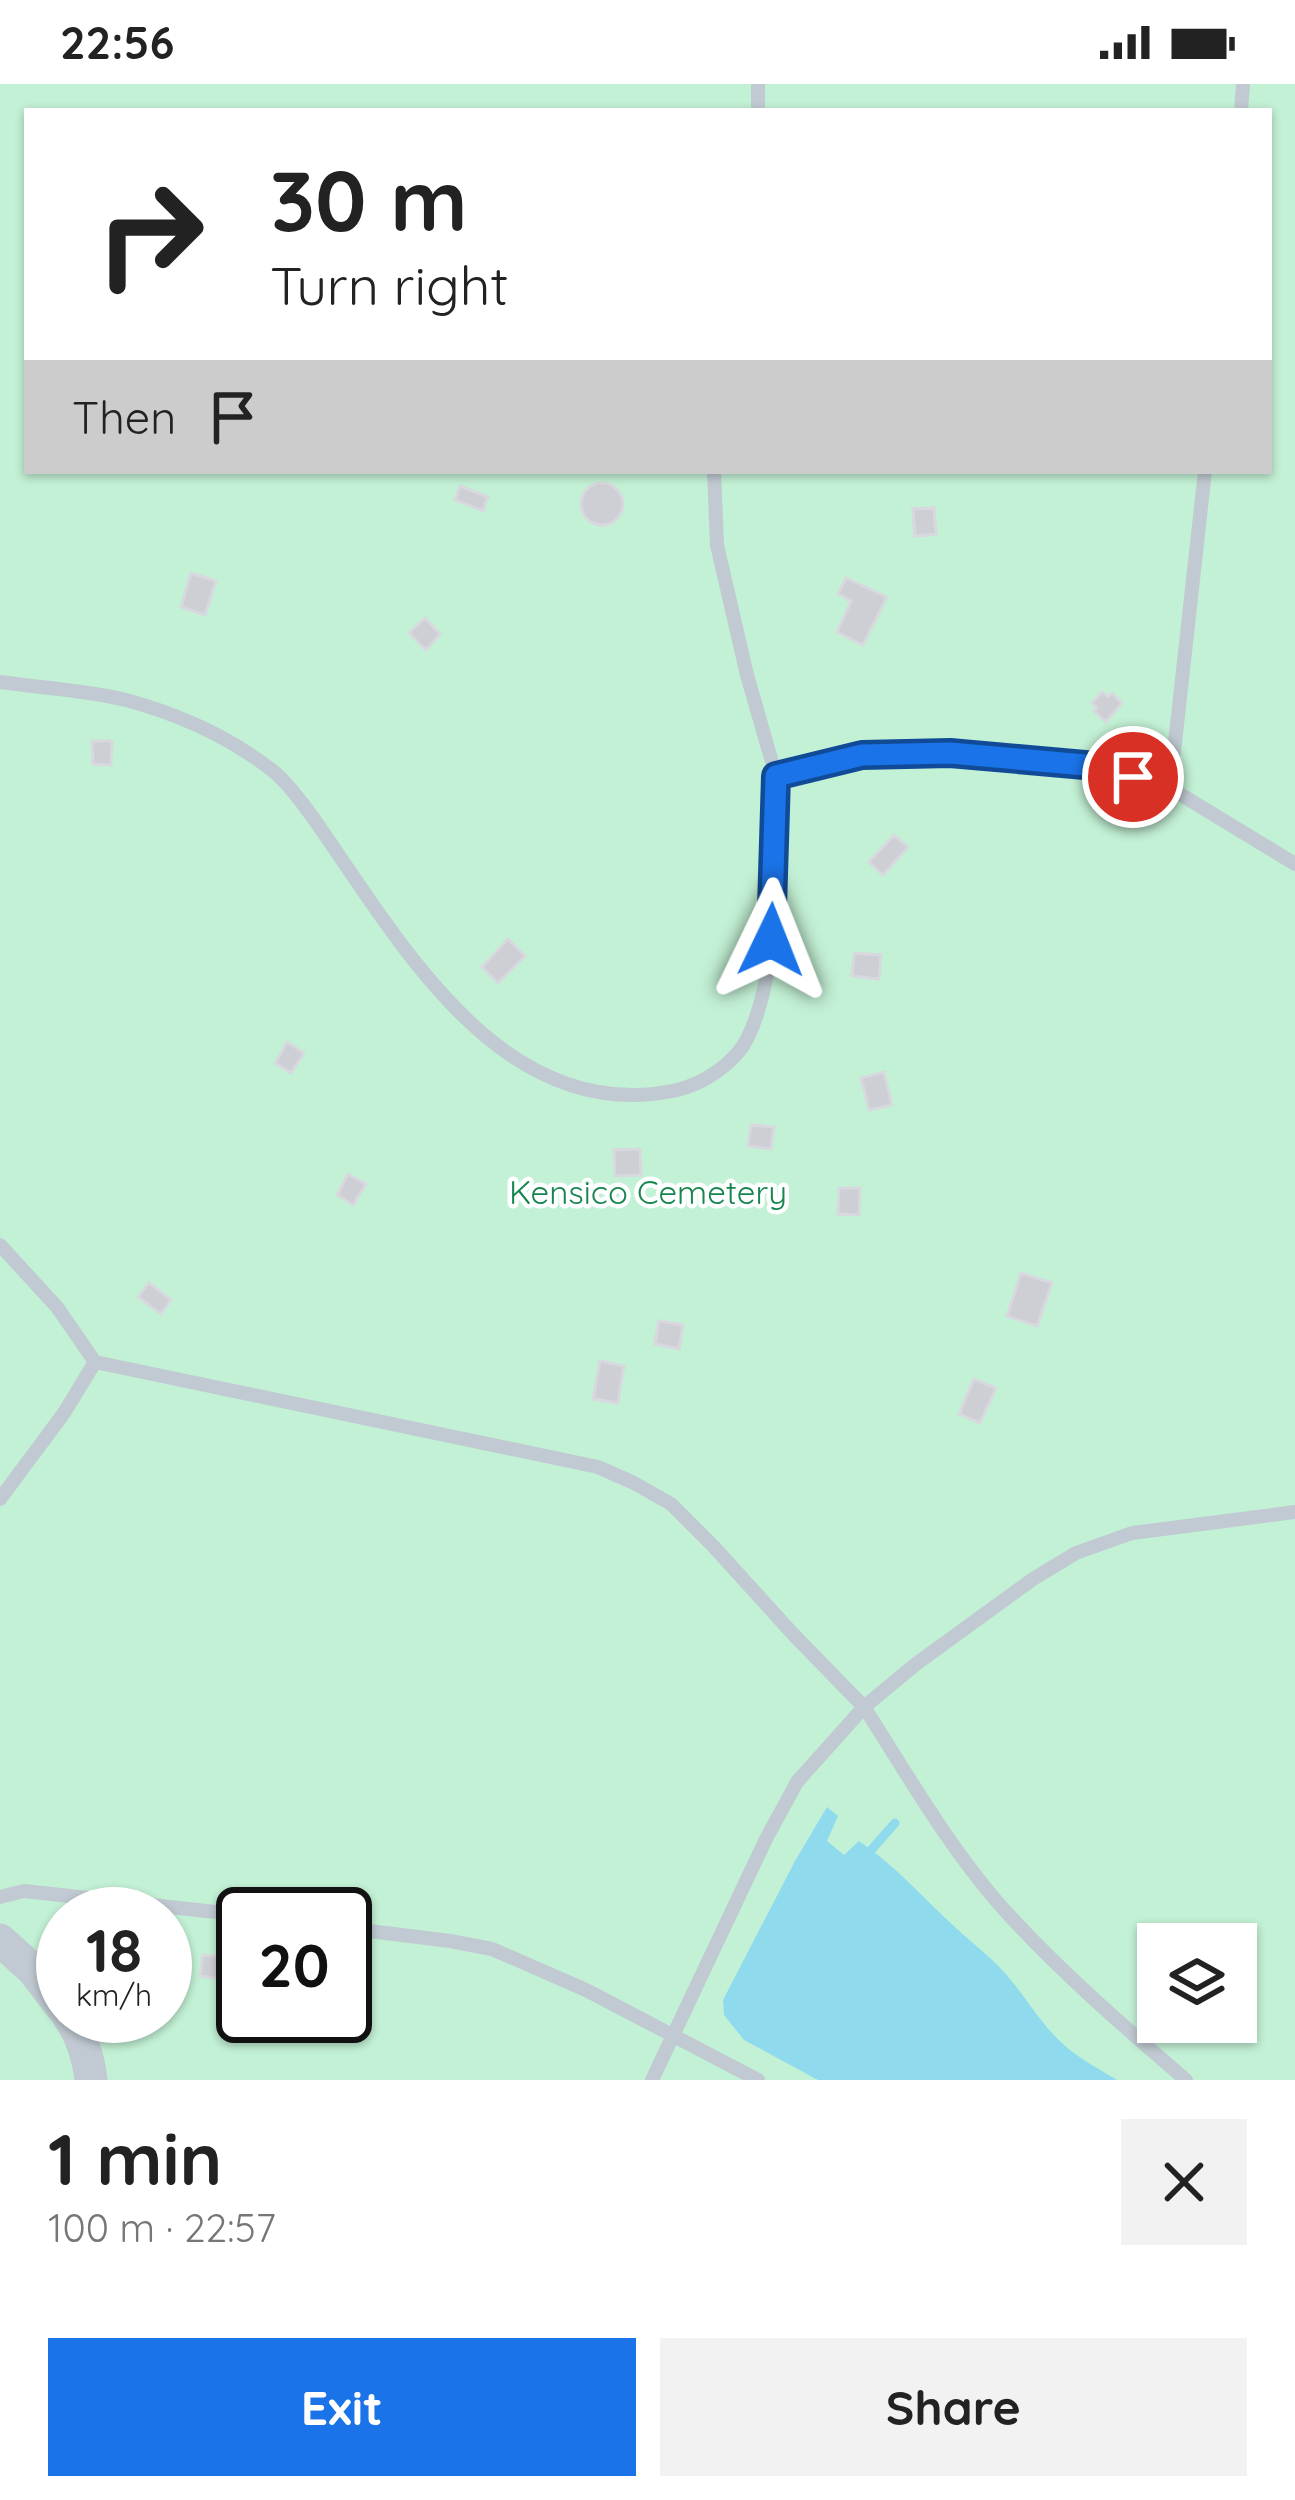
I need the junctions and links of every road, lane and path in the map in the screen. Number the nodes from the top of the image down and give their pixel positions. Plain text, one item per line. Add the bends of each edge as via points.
1 (714, 474) edge
2 (1205, 474) edge
3 (0, 682) edge
4 (776, 776) junction
5 (1170, 788) junction
6 (1295, 864) edge
7 (0, 1245) edge
8 (95, 1361) junction
9 (0, 1499) edge
10 (1295, 1512) edge
11 (864, 1707) junction
12 (0, 1897) edge
13 (216, 1912) edge
14 (372, 1931) edge
15 (0, 1940) edge
16 (36, 1974) edge
17 (672, 2035) junction
18 (81, 2043) edge
19 (91, 2080) edge
20 (652, 2080) edge
21 (758, 2080) edge
22 (1186, 2080) edge

1 - 4 lane via 717,545
2 - 5 lane
3 - 4 lane via 125,700 232,742 278,775 460,1015 540,1073 619,1095 689,1087 747,1042 771,940
4 - 5 lane via 862,755 950,753 1096,766
5 - 6 lane
7 - 8 lane
8 - 9 lane
8 - 11 lane via 616,1475 671,1504
10 - 11 lane via 1132,1533 1076,1553
11 - 17 lane via 797,1782
11 - 22 lane via 999,1904
12 - 13 lane via 24,1891
14 - 17 lane via 491,1949
15 - 16 street
17 - 20 lane
17 - 21 lane
18 - 19 street

